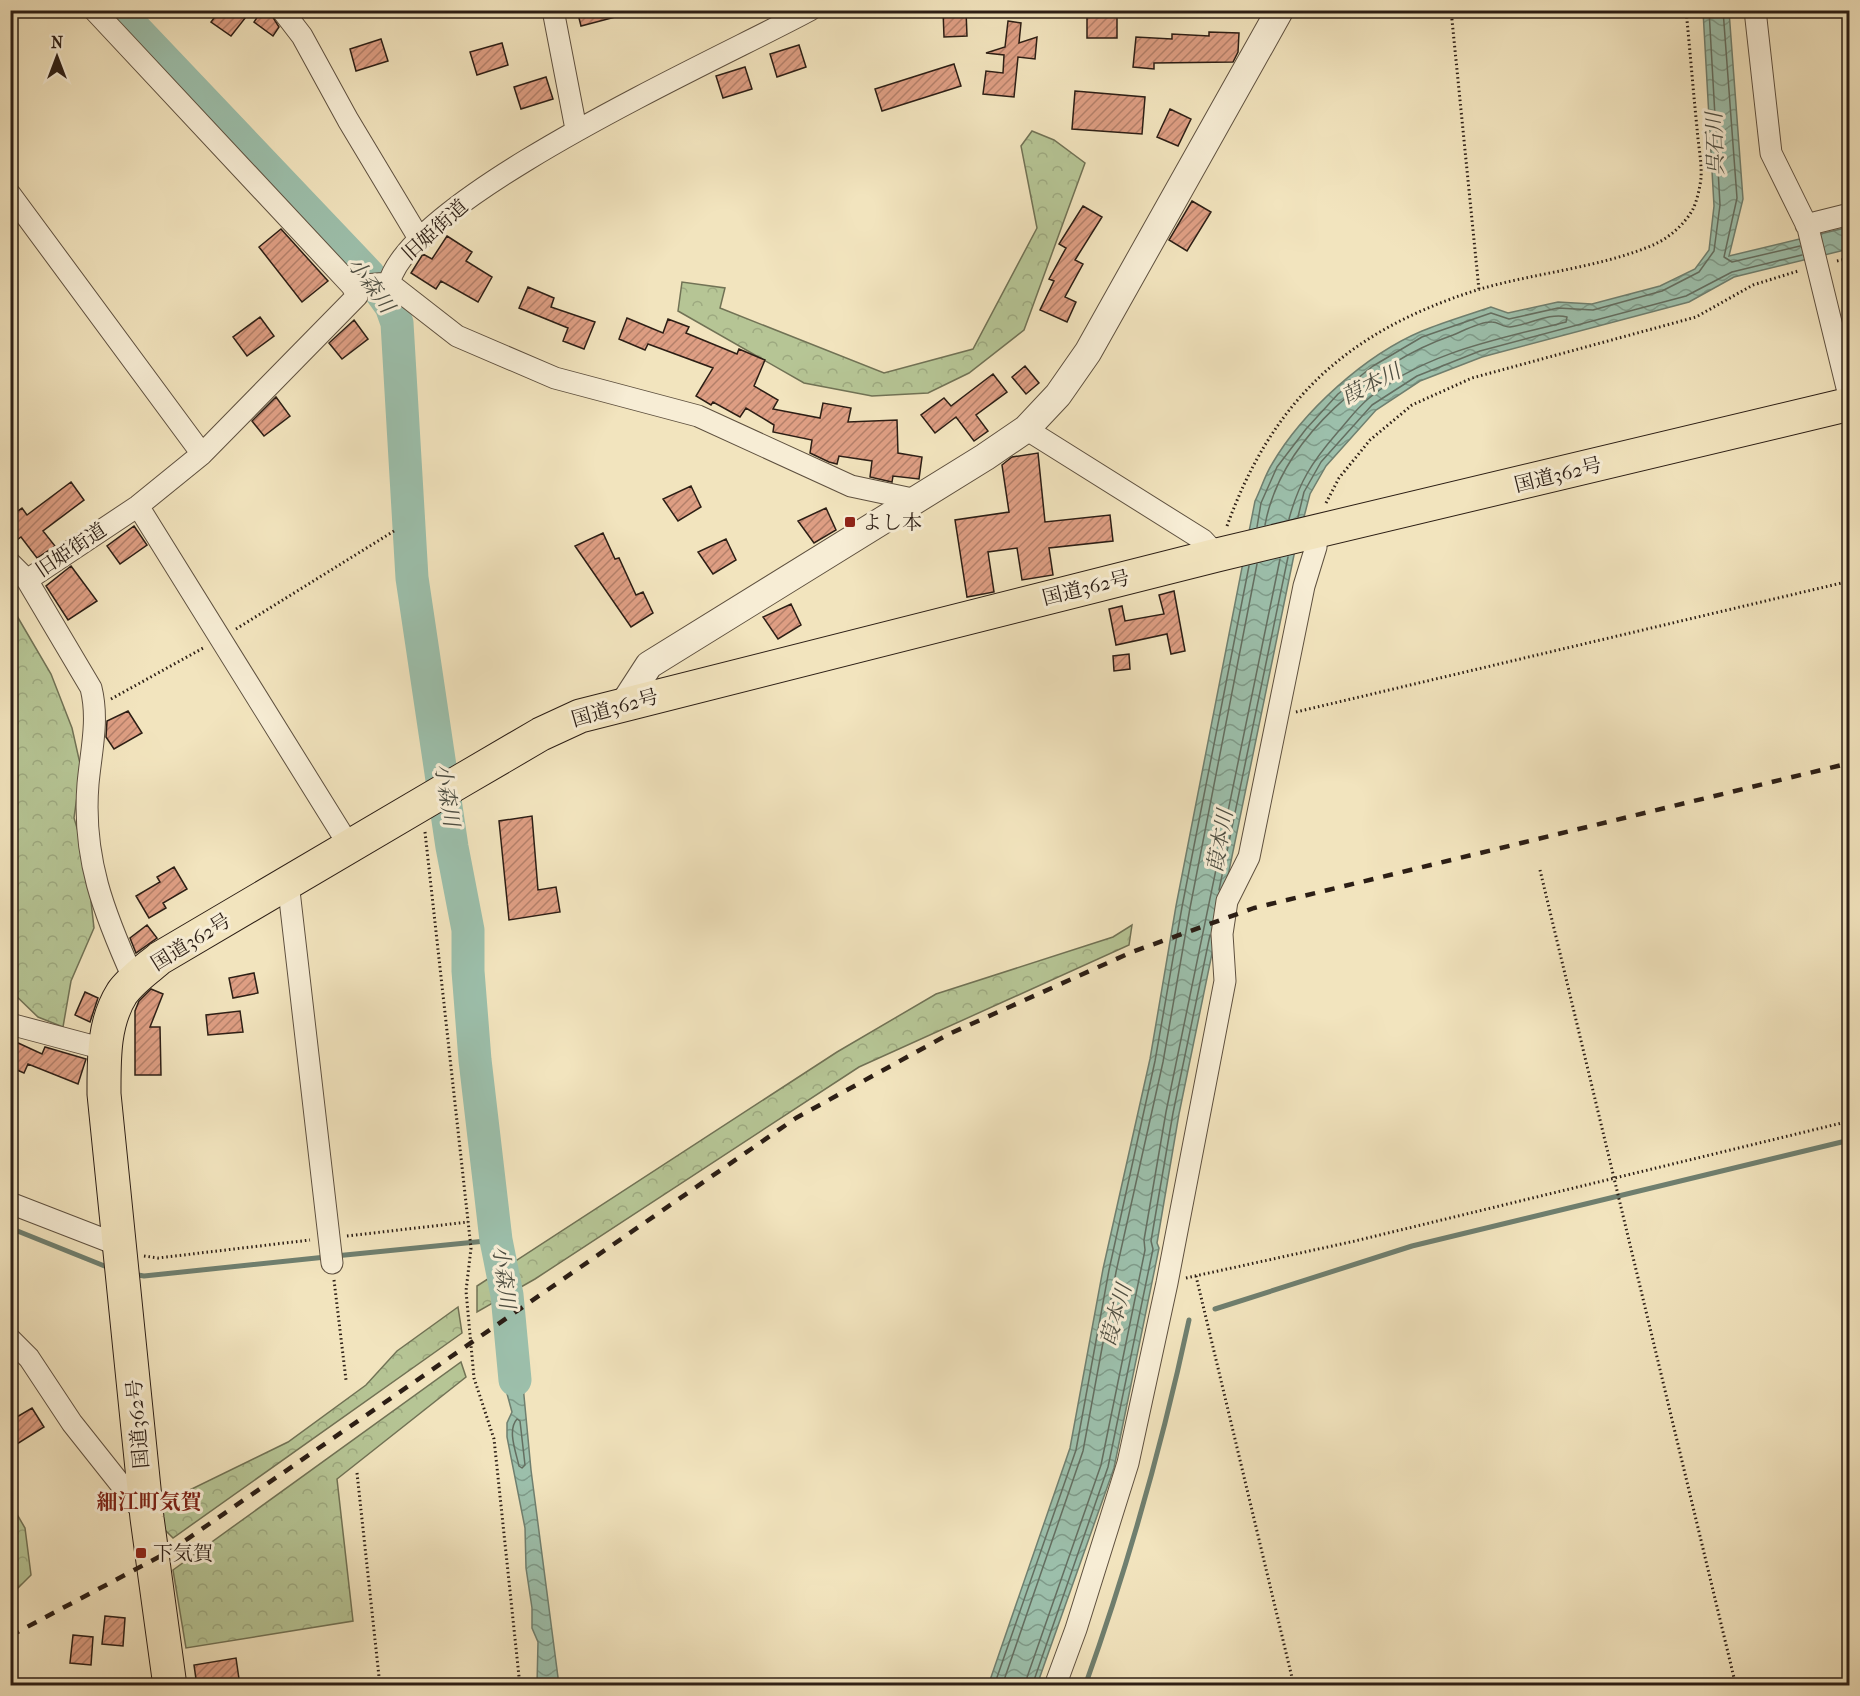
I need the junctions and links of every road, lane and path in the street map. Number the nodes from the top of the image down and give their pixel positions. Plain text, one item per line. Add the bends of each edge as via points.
1 (94, 10) edge
2 (282, 10) edge
3 (553, 10) edge
4 (810, 10) edge
5 (1280, 10) edge
6 (1451, 10) edge
7 (1686, 10) edge
8 (1755, 10) edge
9 (576, 129) junction
10 (10, 194) edge
11 (1850, 214) edge
12 (1807, 227) junction
13 (420, 240) junction
14 (1816, 266) junction
15 (389, 283) junction
16 (352, 286) junction
17 (1479, 290) junction
18 (1850, 400) edge
19 (1850, 404) edge
20 (1026, 429) junction
21 (202, 454) junction
22 (917, 500) junction
23 (138, 506) junction
24 (1317, 526) junction
25 (394, 531) dead end
26 (1224, 554) junction
27 (10, 563) edge
28 (27, 580) junction
29 (1850, 581) edge
30 (219, 639) junction
31 (625, 702) junction
32 (96, 708) junction
33 (1278, 716) junction
34 (425, 813) junction
35 (350, 848) junction
36 (1540, 870) dead end
37 (288, 882) junction
38 (134, 980) junction
39 (10, 1024) edge
40 (104, 1049) junction
41 (1850, 1121) edge
42 (1616, 1177) junction
43 (10, 1203) edge
44 (468, 1222) junction
45 (330, 1249) junction
46 (122, 1258) junction
47 (1196, 1276) junction
48 (1167, 1283) junction
49 (10, 1339) edge
50 (346, 1380) dead end
51 (357, 1473) dead end
52 (147, 1518) junction
53 (170, 1686) edge
54 (380, 1686) edge
55 (520, 1686) edge
56 (1055, 1686) edge
57 (1294, 1686) edge
58 (1736, 1686) edge

1 - 16 street
2 - 13 street via 302,36
3 - 9 street
4 - 9 street, 旧姫街道
5 - 20 street via 1088,352 1058,395
6 - 17 path
7 - 17 path via 1701,178 1694,207 1685,220 1654,245
8 - 12 street via 1771,153
9 - 13 street, 旧姫街道 via 465,202
10 - 21 street
11 - 12 street
12 - 14 street
13 - 15 street, 旧姫街道 via 393,268
14 - 18 street
14 - 24 path via 1753,285 1696,317 1472,378 1412,405 1370,440 1339,478
15 - 16 street
15 - 22 street via 457,336 555,378 698,416 851,486
16 - 21 street, 旧姫街道 via 357,296 352,303
17 - 26 path via 1381,329 1318,378 1284,414 1253,461 1241,487
19 - 24 highway, 国道362号
20 - 22 street
20 - 26 street
21 - 23 street, 旧姫街道
22 - 31 street via 649,665
23 - 28 street, 旧姫街道
23 - 30 street
24 - 26 highway, 国道362号
24 - 33 street via 1316,548 1304,586
25 - 30 path
26 - 31 highway, 国道362号
27 - 28 street, 旧姫街道
28 - 32 street via 91,688
29 - 33 path
30 - 32 path
30 - 35 street
31 - 34 highway, 国道362号 via 541,734 464,778
32 - 38 street via 88,784 88,852 102,906
33 - 48 street via 1249,857 1227,901 1222,934 1225,981
34 - 35 highway, 国道362号
34 - 44 path
35 - 37 highway, 国道362号
36 - 42 path
37 - 38 highway, 国道362号 via 160,958
37 - 45 street
38 - 40 highway, 国道362号 via 117,1005
39 - 40 street
40 - 46 highway, 国道362号 via 104,1094
41 - 42 path
42 - 47 path
42 - 58 path
43 - 46 street
44 - 45 path
44 - 55 path via 471,1248 466,1291 474,1378 494,1439
45 - 46 path
45 - 50 path
46 - 52 highway, 国道362号
47 - 48 path
47 - 57 path
48 - 56 street via 1128,1463
49 - 52 street via 29,1358 72,1423
51 - 54 path
52 - 53 highway, 国道362号

